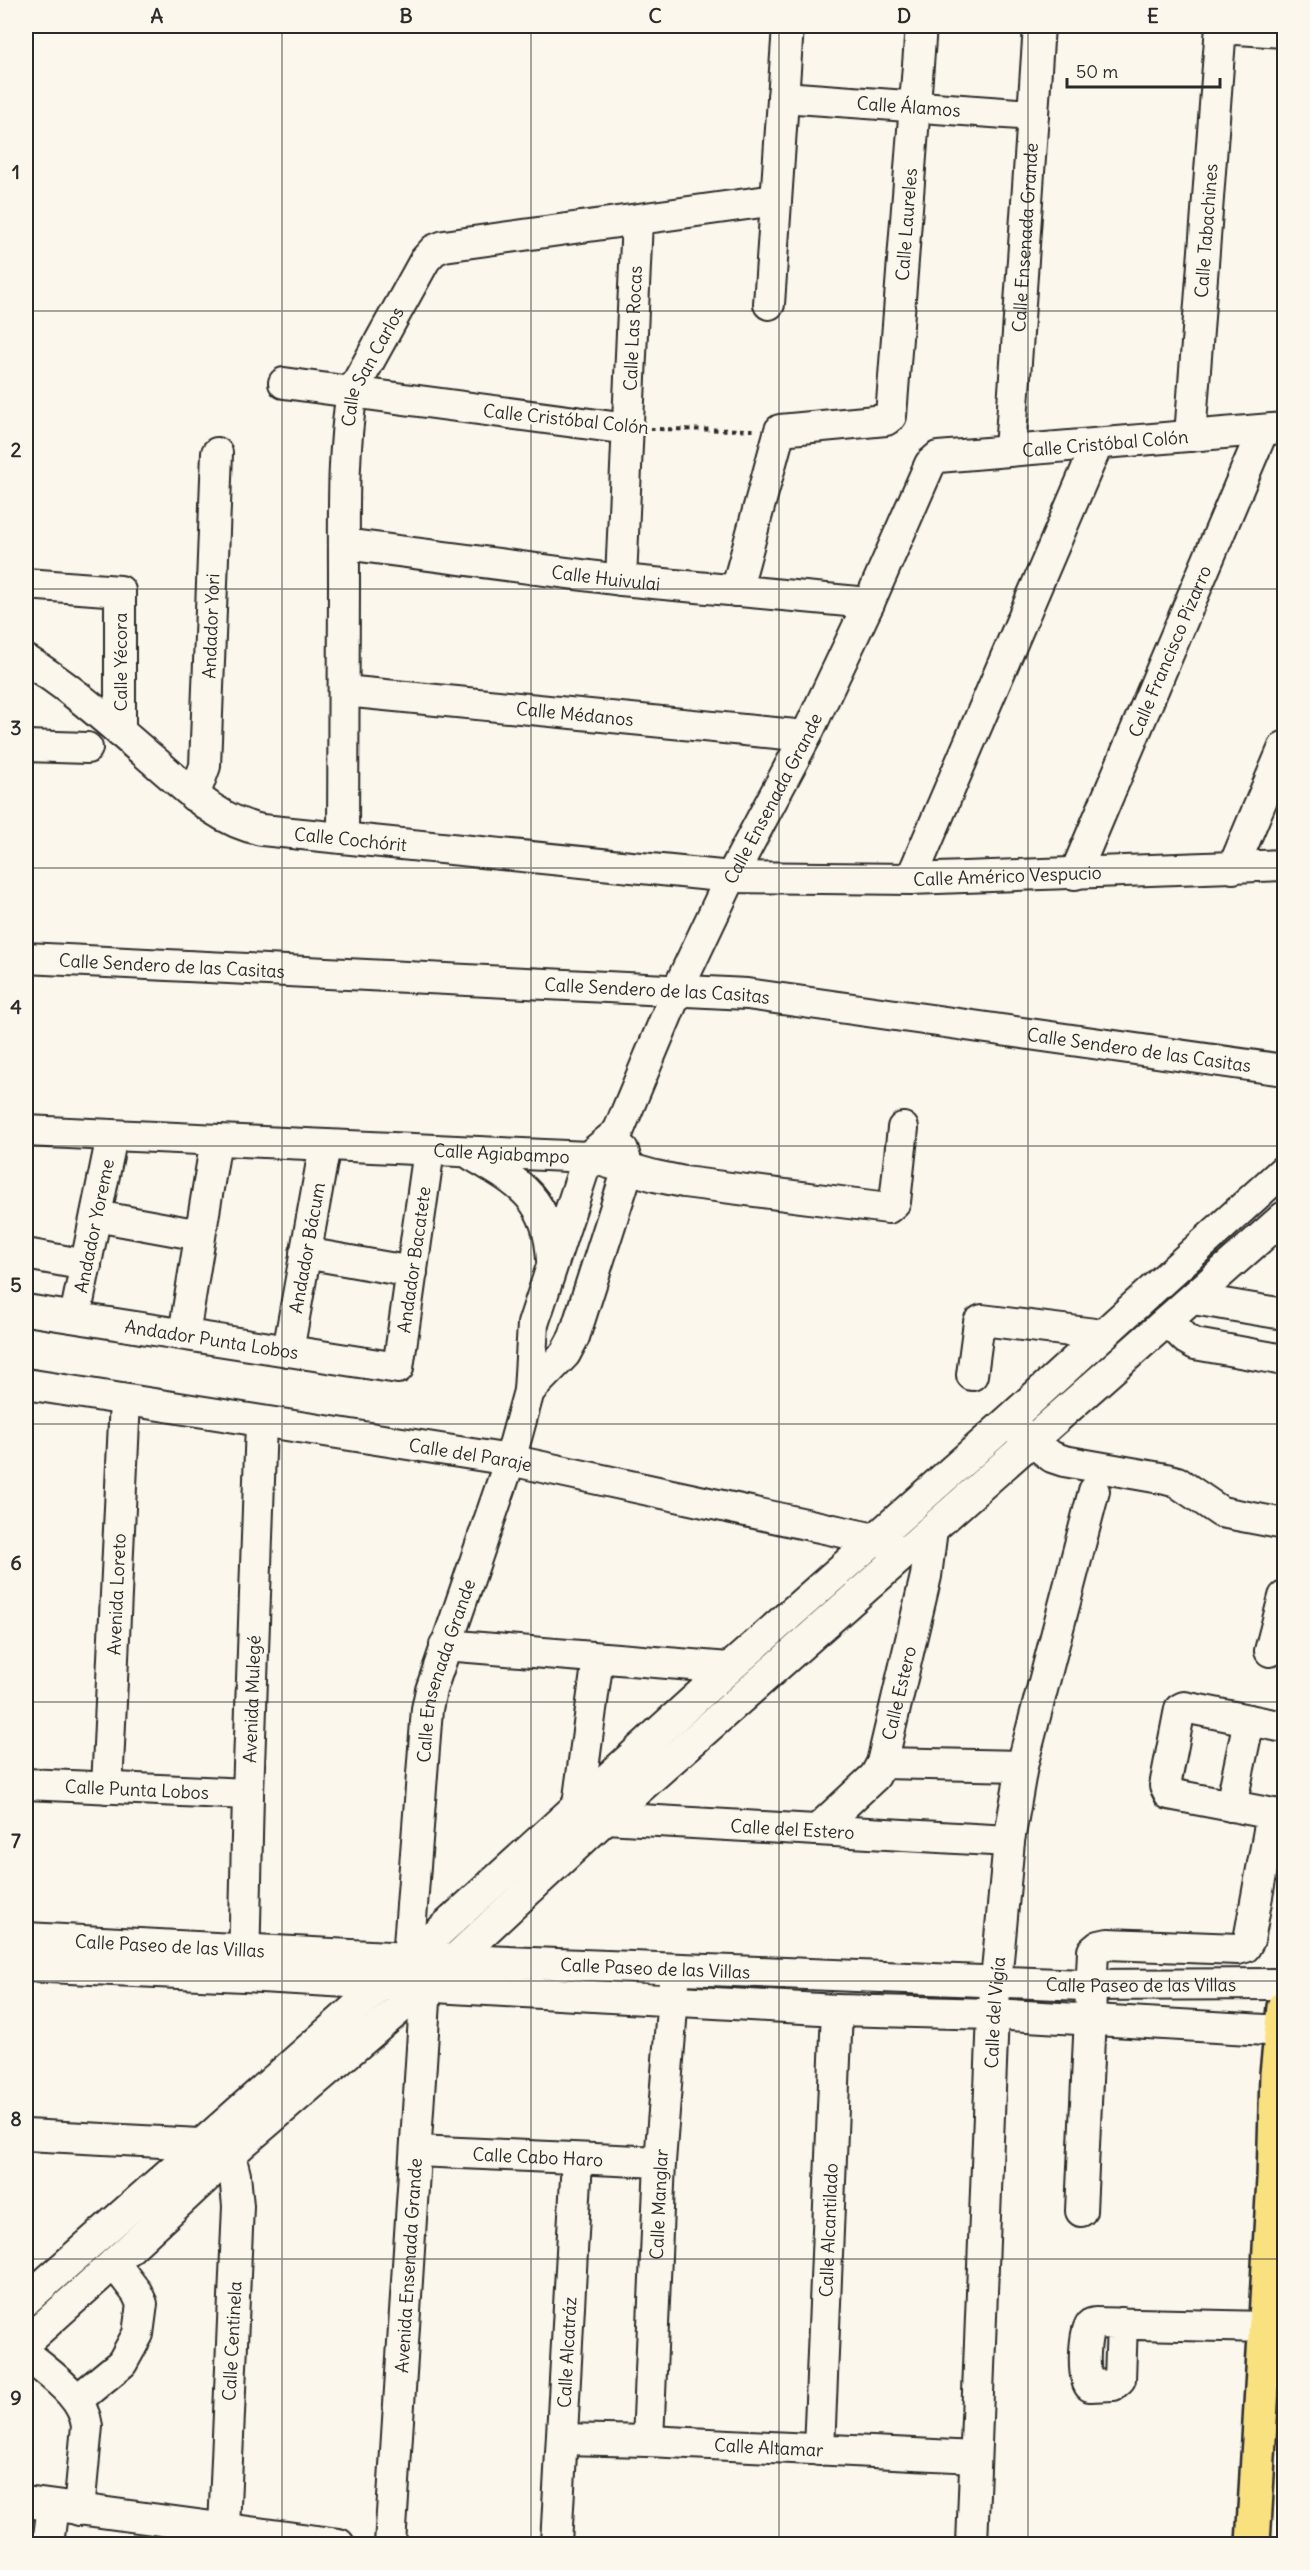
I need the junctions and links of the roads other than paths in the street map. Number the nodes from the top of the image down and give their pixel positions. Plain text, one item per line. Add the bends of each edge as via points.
1 (788, 26) edge
2 (921, 26) edge
3 (1039, 26) edge
4 (1221, 27) edge
5 (1284, 32) edge
6 (783, 97) junction
7 (916, 107) junction
8 (1034, 115) junction
9 (775, 200) junction
10 (636, 220) junction
11 (769, 304) dead end
12 (284, 383) dead end
13 (352, 392) junction
14 (628, 429) junction
15 (1274, 429) edge
16 (1190, 436) junction
17 (1097, 445) junction
18 (1010, 450) junction
19 (217, 453) dead end
20 (930, 464) joint
21 (344, 544) junction
22 (621, 580) junction
23 (26, 584) edge
24 (736, 591) junction
25 (869, 603) junction
26 (26, 660) edge
27 (344, 691) junction
28 (120, 732) junction
29 (806, 736) junction
30 (26, 747) edge
31 (1284, 747) edge
32 (87, 748) dead end
33 (194, 796) junction
34 (343, 838) junction
35 (1284, 865) edge
36 (1233, 868) junction
37 (1075, 874) junction
38 (731, 877) junction
39 (911, 879) junction
40 (26, 957) edge
41 (677, 991) junction
42 (1284, 1070) edge
43 (903, 1128) dead end
44 (26, 1131) edge
45 (618, 1132) junction
46 (112, 1136) junction
47 (216, 1140) junction
48 (325, 1145) junction
49 (429, 1150) junction
50 (467, 1152) junction
51 (588, 1156) junction
52 (628, 1169) junction
53 (1284, 1170) edge
54 (96, 1216) junction
55 (1284, 1217) edge
56 (200, 1235) junction
57 (305, 1253) junction
58 (26, 1254) edge
59 (86, 1265) junction
60 (553, 1266) junction
61 (412, 1272) junction
62 (1193, 1299) junction
63 (26, 1310) edge
64 (1284, 1314) edge
65 (75, 1317) junction
66 (1168, 1321) junction
67 (184, 1335) junction
68 (1103, 1335) junction
69 (288, 1351) junction
70 (1284, 1360) edge
71 (398, 1368) joint
72 (972, 1375) dead end
73 (26, 1384) edge
74 (529, 1392) junction
75 (125, 1400) junction
76 (1008, 1421) junction
77 (261, 1423) junction
78 (1032, 1443) junction
79 (510, 1460) junction
80 (1094, 1491) dead end
81 (1284, 1524) edge
82 (932, 1529) junction
83 (875, 1539) junction
84 (909, 1551) junction
85 (1284, 1597) edge
86 (445, 1646) junction
87 (1270, 1652) dead end
88 (598, 1658) junction
89 (729, 1668) junction
90 (1249, 1720) junction
91 (1284, 1727) edge
92 (882, 1762) junction
93 (1022, 1766) junction
94 (26, 1784) edge
95 (107, 1788) junction
96 (248, 1794) junction
97 (578, 1805) junction
98 (1231, 1806) junction
99 (1278, 1815) edge
100 (606, 1818) junction
101 (817, 1830) junction
102 (1008, 1841) junction
103 (26, 1938) edge
104 (408, 1958) junction
105 (454, 1959) junction
106 (244, 1962) junction
107 (26, 1966) edge
108 (675, 1968) junction
109 (995, 1982) junction
110 (1284, 1984) edge
111 (381, 1985) junction
112 (1092, 1985) junction
113 (426, 1986) junction
114 (673, 2001) junction
115 (837, 2010) junction
116 (993, 2014) junction
117 (1089, 2019) junction
118 (1283, 2022) edge
119 (1280, 2116) edge
120 (26, 2135) edge
121 (201, 2144) junction
122 (416, 2151) junction
123 (230, 2155) junction
124 (577, 2160) junction
125 (660, 2162) junction
126 (1081, 2211) dead end
127 (114, 2263) junction
128 (26, 2300) edge
129 (1122, 2323) dead end
130 (1265, 2327) junction
131 (26, 2342) edge
132 (26, 2354) edge
133 (77, 2400) junction
134 (562, 2439) junction
135 (648, 2441) junction
136 (819, 2450) junction
137 (975, 2457) junction
138 (53, 2506) edge
139 (224, 2528) junction
140 (48, 2544) edge
141 (339, 2544) edge
142 (390, 2544) edge
143 (556, 2544) edge
144 (972, 2544) edge
145 (1253, 2544) edge

1 - 6 street
2 - 7 street, Calle Laureles
3 - 8 street, Calle Ensenada Grande
4 - 5 street
4 - 16 street, Calle Tabachines
6 - 7 street, Calle Álamos
6 - 9 street
7 - 8 street, Calle Álamos
7 - 24 street, Calle Laureles via 892,413 886,420 780,430
8 - 18 street, Calle Ensenada Grande
9 - 10 street, Calle San Carlos
9 - 11 street
10 - 13 street, Calle San Carlos via 434,250
10 - 14 street, Calle Las Rocas
12 - 13 street, Calle Cristóbal Colón
13 - 14 street, Calle Cristóbal Colón
13 - 21 street, Calle San Carlos via 345,438
14 - 22 street, Calle Las Rocas
15 - 16 street, Calle Cristóbal Colón
15 - 37 street, Calle Francisco Pizarro
16 - 17 street, Calle Cristóbal Colón
17 - 18 street, Calle Cristóbal Colón
17 - 39 street
18 - 20 street, Calle Cristóbal Colón via 938,457
19 - 33 street, Andador Yori via 205,766
20 - 25 street, Calle Ensenada Grande
21 - 22 street, Calle Huivulai
21 - 27 street, Calle San Carlos
22 - 24 street, Calle Huivulai
23 - 28 street, Calle Yécora via 120,591
24 - 25 street, Calle Huivulai
25 - 29 street, Calle Ensenada Grande
26 - 28 street, Calle Cochórit
27 - 29 street, Calle Médanos
27 - 34 street, Calle San Carlos
28 - 33 street, Calle Cochórit
29 - 38 street, Calle Ensenada Grande
30 - 32 street
31 - 36 street
33 - 34 street, Calle Cochórit via 242,827
34 - 38 street, Calle Cochórit
35 - 36 street, Calle Américo Vespucio
36 - 37 street, Calle Américo Vespucio
37 - 39 street, Calle Américo Vespucio
38 - 39 street, Calle Américo Vespucio
38 - 41 street, Calle Ensenada Grande
40 - 41 street, Calle Sendero de las Casitas
41 - 42 street, Calle Sendero de las Casitas via 747,994
41 - 45 street, Calle Ensenada Grande
43 - 52 street, Calle Agiabampo via 895,1202 888,1208 684,1182
44 - 46 street, Calle Agiabampo
45 - 51 street, Calle Ensenada Grande
45 - 52 street
46 - 47 street, Calle Agiabampo
46 - 54 street, Andador Yoreme
47 - 48 street, Calle Agiabampo
47 - 56 street
48 - 49 street, Calle Agiabampo
48 - 57 street, Andador Bácum
49 - 50 street, Calle Agiabampo
49 - 61 street, Andador Bacatete
50 - 51 street, Calle Agiabampo
50 - 60 street via 514,1179 531,1196 545,1220
51 - 52 street, Calle Agiabampo
51 - 60 street, Calle Ensenada Grande
52 - 74 street, Calle Ensenada Grande via 574,1337 565,1354
53 - 68 street
54 - 56 street
54 - 59 street, Andador Yoreme
55 - 62 street
56 - 67 street
57 - 61 street
57 - 69 street, Andador Bácum
58 - 59 street
59 - 65 street, Andador Yoreme
60 - 74 street, Calle Ensenada Grande via 533,1324
61 - 71 street, Andador Bacatete
62 - 64 street
62 - 66 street
63 - 65 street, Andador Punta Lobos
65 - 67 street, Andador Punta Lobos
66 - 70 street via 1195,1344
66 - 78 street
67 - 69 street, Andador Punta Lobos
68 - 72 street via 982,1320
68 - 76 street
69 - 71 street, Andador Punta Lobos
73 - 75 street, Calle del Paraje
74 - 79 street, Calle Ensenada Grande
75 - 77 street, Calle del Paraje
75 - 95 street, Avenida Loreto
76 - 78 street
76 - 83 street
77 - 79 street, Calle del Paraje
77 - 96 street, Avenida Mulegé
78 - 81 street via 1064,1461 1177,1482 1221,1512
78 - 82 street
79 - 83 street, Calle del Paraje
79 - 86 street, Calle Ensenada Grande
80 - 93 street, Calle del Vigía
82 - 84 street
82 - 92 street, Calle Estero via 926,1576
83 - 84 street, Calle del Paraje
83 - 89 street
84 - 100 street
85 - 87 street
86 - 88 street
86 - 104 street, Calle Ensenada Grande via 427,1709
88 - 89 street
88 - 97 street
89 - 97 street
90 - 91 street
90 - 98 street
90 - 98 street via 1189,1706 1180,1709 1166,1791
92 - 93 street
92 - 101 street, Calle Estero via 875,1776
93 - 102 street, Calle del Vigía
94 - 95 street, Calle Punta Lobos
95 - 96 street, Calle Punta Lobos
96 - 106 street, Avenida Mulegé
97 - 100 street, Calle del Estero
97 - 104 street
98 - 99 street
99 - 112 street via 1245,1947 1099,1946 1094,1951
100 - 101 street, Calle del Estero
100 - 105 street
101 - 102 street, Calle del Estero
102 - 109 street, Calle del Vigía
103 - 106 street, Calle Paseo de las Villas
104 - 105 street, Calle Paseo de las Villas
104 - 106 street, Calle Paseo de las Villas
104 - 111 street
105 - 108 street, Calle Paseo de las Villas
105 - 113 street
106 - 107 street, Calle Paseo de las Villas
106 - 111 street, Calle Paseo de las Villas
108 - 109 street, Calle Paseo de las Villas
108 - 114 street, Calle Manglar
109 - 112 street, Calle Paseo de las Villas
109 - 116 street, Calle del Vigía
110 - 112 street, Calle Paseo de las Villas
111 - 113 street, Calle Paseo de las Villas
111 - 121 street
112 - 117 street
113 - 114 street, Calle Paseo de las Villas
113 - 122 street, Avenida Ensenada Grande
113 - 123 street
114 - 115 street, Calle Paseo de las Villas
114 - 125 street, Calle Manglar
115 - 116 street, Calle Paseo de las Villas
115 - 136 street, Calle Alcantilado
116 - 117 street, Calle Paseo de las Villas
116 - 137 street, Calle del Vigía
117 - 118 street, Calle Paseo de las Villas
117 - 126 street
118 - 119 main road
119 - 130 main road
120 - 121 street
121 - 123 street
121 - 128 street
122 - 124 street, Calle Cabo Haro
122 - 142 street, Avenida Ensenada Grande
123 - 127 street
123 - 139 street, Calle Centinela via 238,2206
124 - 125 street, Calle Cabo Haro
124 - 134 street, Calle Alcatráz
125 - 135 street, Calle Manglar
127 - 131 street
127 - 133 street via 142,2304 138,2334 122,2363
129 - 130 street
130 - 145 main road
132 - 133 street
133 - 138 street via 86,2415 87,2426
134 - 135 street, Calle Altamar
134 - 143 street, Calle Alcatráz
135 - 136 street, Calle Altamar
136 - 137 street, Calle Altamar
137 - 144 street, Calle del Vigía
138 - 139 street
138 - 140 street
139 - 141 street

